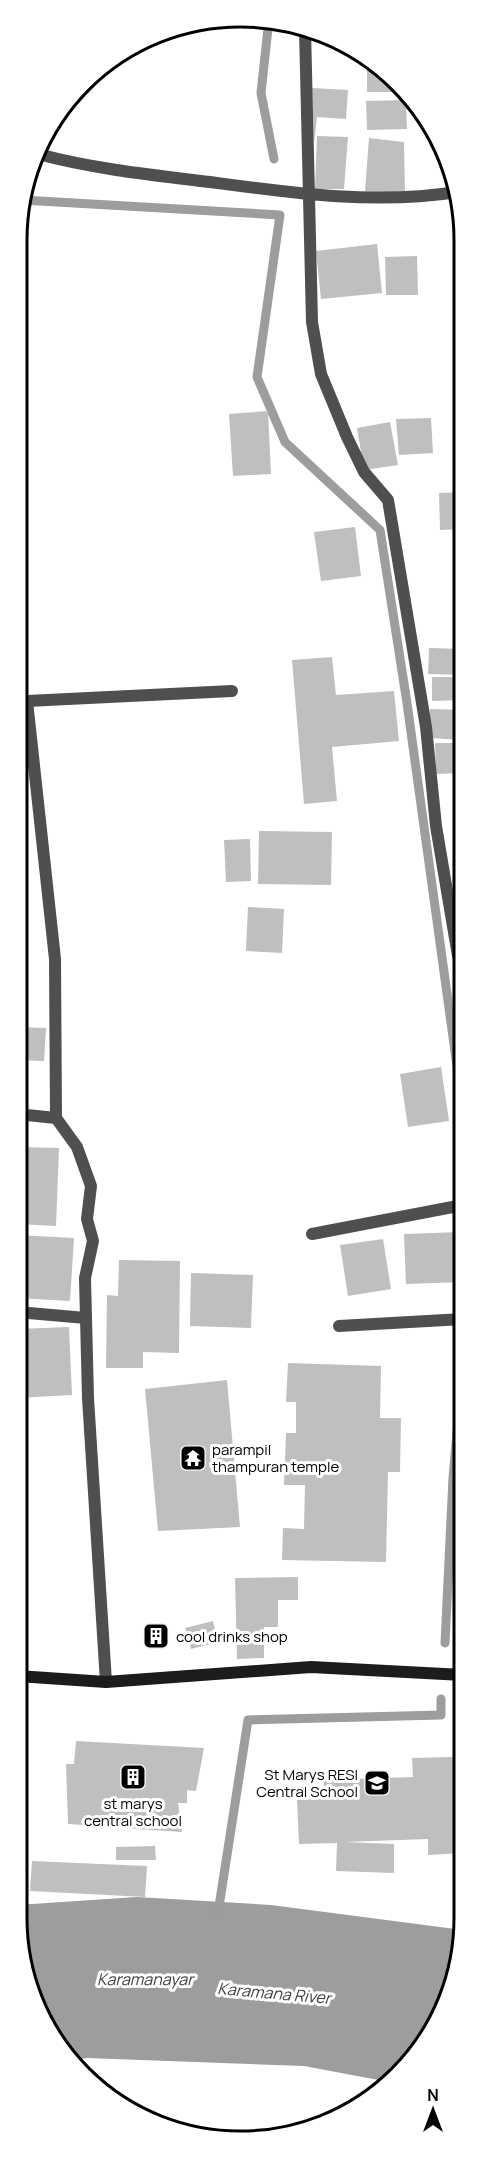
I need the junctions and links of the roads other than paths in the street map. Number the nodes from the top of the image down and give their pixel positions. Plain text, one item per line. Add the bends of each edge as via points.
1 (304, 37) edge
2 (45, 156) edge
3 (449, 193) edge
4 (307, 195) junction
5 (232, 691) dead end
6 (454, 932) edge
7 (27, 1115) edge
8 (56, 1118) junction
9 (454, 1207) edge
10 (312, 1234) dead end
11 (27, 1313) edge
12 (86, 1318) junction
13 (454, 1320) edge
14 (339, 1326) dead end
15 (454, 1675) edge
16 (27, 1677) edge
17 (106, 1682) junction

1 - 4 street
2 - 4 street via 83,166
3 - 4 street via 425,197
4 - 6 street via 312,322 321,374 364,472 388,500 426,727 436,826
5 - 8 street via 27,700 55,959
7 - 8 street
8 - 12 street via 77,1148 91,1186 87,1219 93,1241 85,1278
9 - 10 street
11 - 12 street
12 - 17 street
13 - 14 street
15 - 17 street via 311,1667
16 - 17 street

